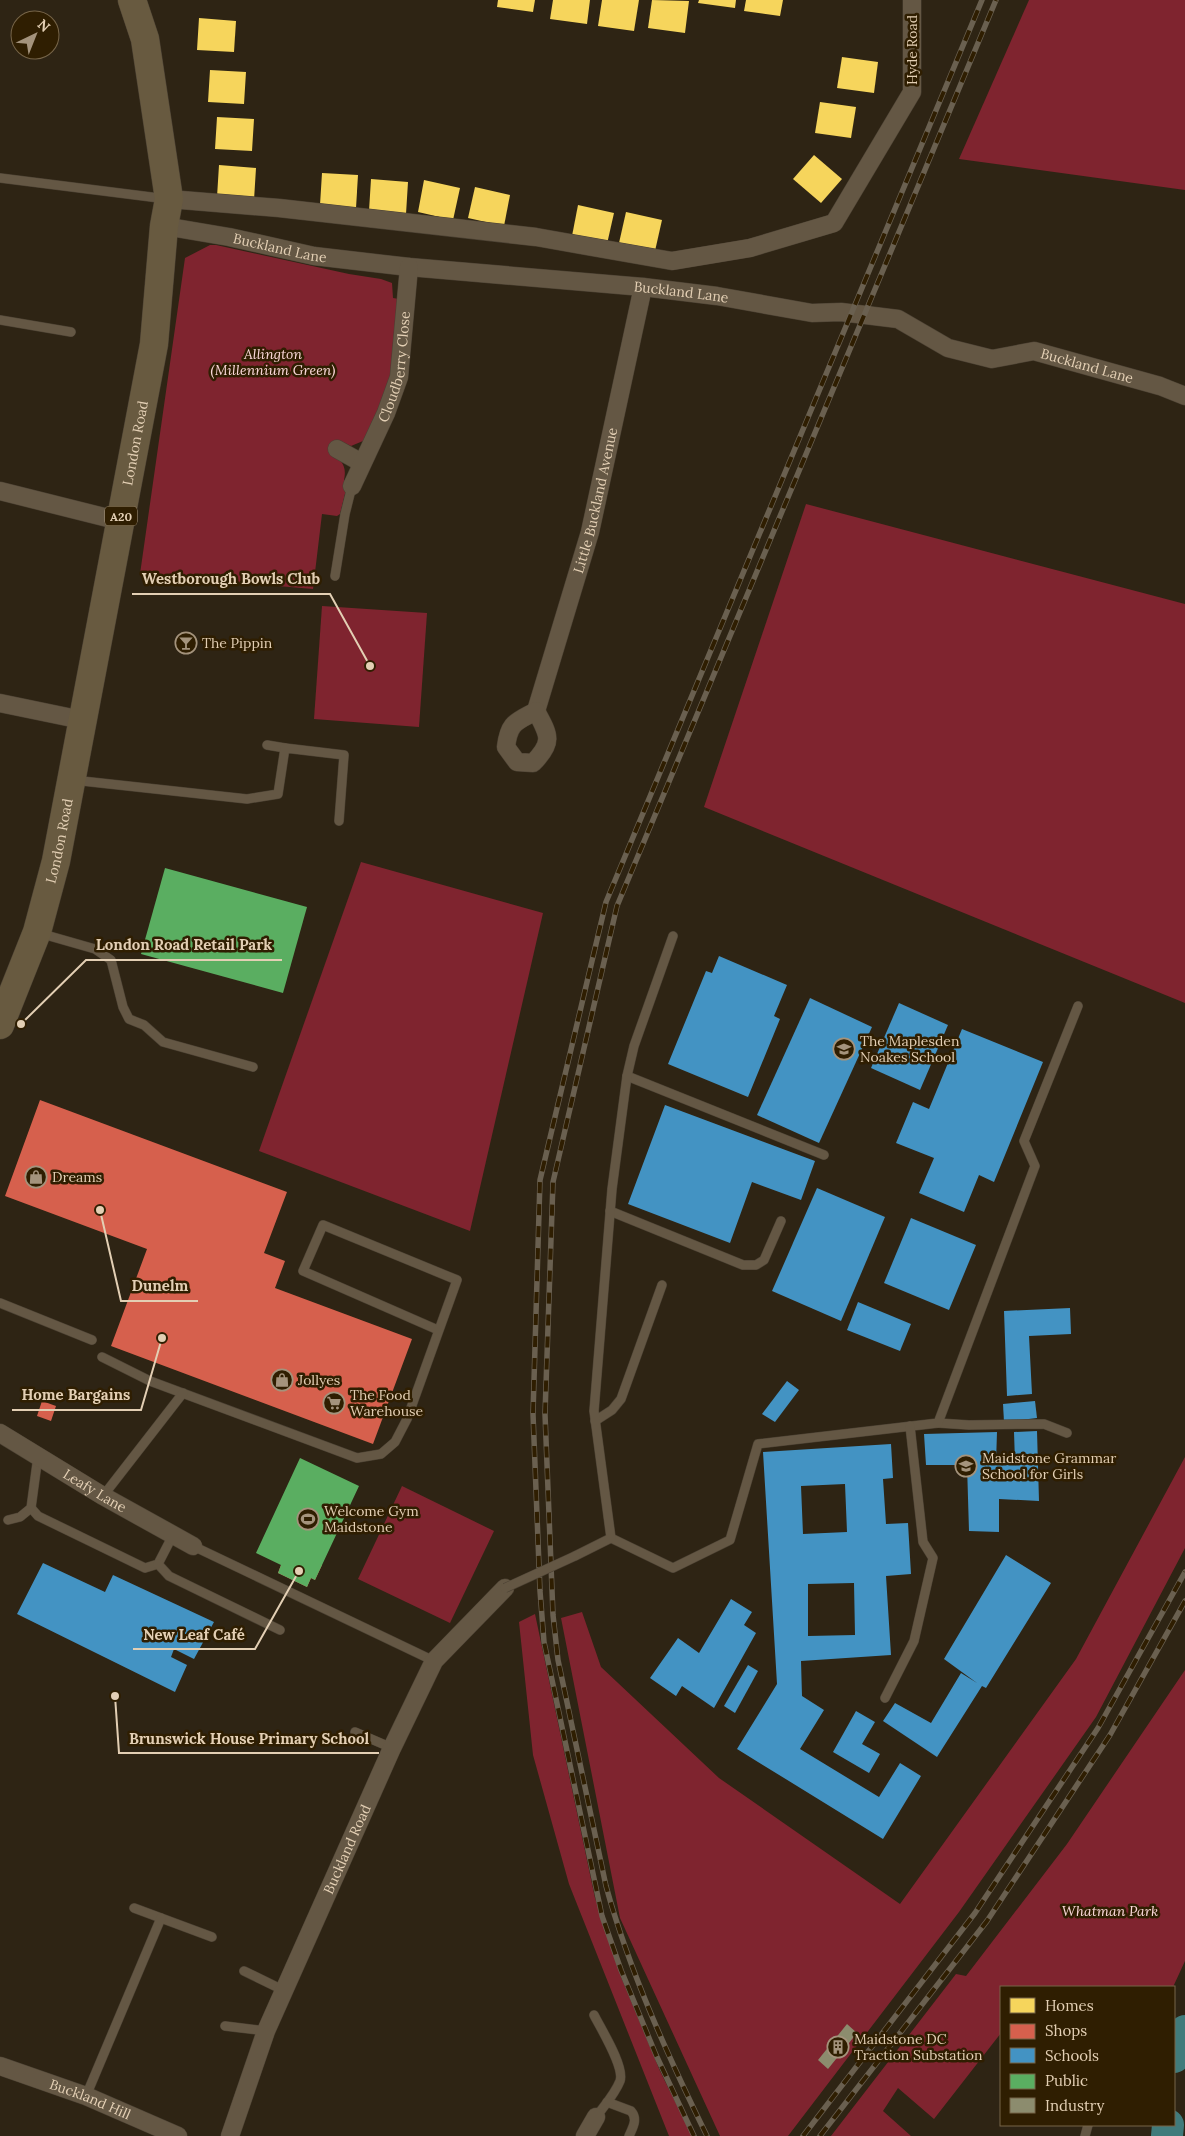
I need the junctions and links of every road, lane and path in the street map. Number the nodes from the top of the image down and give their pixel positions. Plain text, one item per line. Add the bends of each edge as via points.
1 (132, 0) edge
2 (912, 0) edge
3 (0, 178) edge
4 (170, 199) junction
5 (164, 226) junction
6 (409, 267) junction
7 (642, 287) junction
8 (0, 320) edge
9 (71, 332) dead end
10 (1185, 396) edge
11 (337, 449) dead end
12 (362, 463) junction
13 (352, 486) joint
14 (0, 490) edge
15 (120, 521) junction
16 (335, 576) dead end
17 (0, 703) edge
18 (536, 711) dead end
19 (82, 720) junction
20 (268, 745) dead end
21 (285, 748) junction
22 (71, 780) junction
23 (339, 822) dead end
24 (36, 932) junction
25 (673, 936) dead end
26 (1078, 1006) dead end
27 (0, 1025) edge
28 (253, 1067) dead end
29 (627, 1076) junction
30 (824, 1155) dead end
31 (610, 1211) junction
32 (780, 1221) dead end
33 (662, 1285) dead end
34 (0, 1303) edge
35 (438, 1330) junction
36 (92, 1340) dead end
37 (102, 1357) dead end
38 (183, 1393) junction
39 (596, 1421) junction
40 (938, 1423) junction
41 (910, 1426) junction
42 (0, 1433) edge
43 (1067, 1433) dead end
44 (38, 1456) junction
45 (103, 1496) junction
46 (31, 1508) junction
47 (8, 1520) dead end
48 (173, 1535) junction
49 (610, 1538) junction
50 (193, 1546) joint
51 (158, 1564) junction
52 (505, 1588) joint
53 (280, 1630) dead end
54 (434, 1661) junction
55 (885, 1698) dead end
56 (355, 1732) dead end
57 (392, 1748) junction
58 (134, 1908) dead end
59 (161, 1918) junction
60 (212, 1937) dead end
61 (244, 1971) dead end
62 (285, 1991) junction
63 (594, 2015) dead end
64 (225, 2026) dead end
65 (266, 2031) junction
66 (0, 2066) edge
67 (86, 2096) junction
68 (607, 2102) junction
69 (596, 2117) joint
70 (178, 2136) edge
71 (230, 2136) edge
72 (585, 2136) edge
73 (629, 2136) edge

1 - 4 main road, London Road / A20 via 145,39
2 - 4 street, Hyde Road via 912,92 834,223 750,248 672,261 536,237
3 - 4 lane
4 - 5 main road, London Road / A20
5 - 6 street, Buckland Lane via 314,256
5 - 15 main road, London Road / A20 via 154,344
6 - 7 street, Buckland Lane
6 - 12 street, Cloudberry Close via 399,377 386,414
7 - 10 street, Buckland Lane via 812,312 898,319 948,348 992,360 1034,351
7 - 18 street, Little Buckland Avenue via 590,532
8 - 9 lane
11 - 12 street
12 - 13 street, Cloudberry Close
13 - 16 lane, Cloudberry Close
14 - 15 street
15 - 19 main road, London Road / A20
17 - 19 street
19 - 22 main road, London Road / A20
20 - 21 lane
21 - 22 lane via 278,794 248,799
21 - 23 lane via 344,755
22 - 24 main road, London Road / A20 via 56,861
24 - 27 main road, London Road / A20
24 - 28 lane via 94,949 110,960 129,1019 144,1025 163,1042
25 - 29 lane via 634,1046
26 - 40 lane via 1024,1141 1035,1166
29 - 30 lane
29 - 31 lane
31 - 32 lane via 743,1265 756,1265 764,1260
31 - 39 lane via 598,1348
33 - 39 lane via 620,1399 612,1410
34 - 36 lane
35 - 35 lane via 303,1271 323,1225 457,1280
35 - 38 lane via 407,1419 395,1442 381,1454 356,1458
37 - 38 lane
38 - 45 lane
39 - 49 lane
40 - 41 lane
40 - 43 lane via 1044,1424
41 - 49 lane via 758,1444 730,1540 673,1568
41 - 55 lane via 923,1542 933,1558 914,1641
42 - 44 street, Leafy Lane
44 - 45 street, Leafy Lane
44 - 46 lane
45 - 48 street, Leafy Lane
46 - 47 lane via 20,1517
46 - 51 lane via 38,1516 145,1568
48 - 50 street, Leafy Lane
48 - 51 lane
49 - 52 lane, bridge
50 - 54 lane
51 - 53 lane via 169,1576
52 - 54 street, Buckland Road
54 - 57 street, Buckland Road
56 - 57 lane
57 - 62 street, Buckland Road
58 - 59 lane
59 - 60 lane
59 - 67 lane
61 - 62 lane
62 - 65 street, Buckland Road
63 - 68 lane via 620,2066 621,2078
64 - 65 lane
65 - 71 street, Buckland Road
66 - 67 street, Buckland Hill
67 - 70 street, Buckland Hill
68 - 69 lane
68 - 73 lane via 634,2114
69 - 72 street

